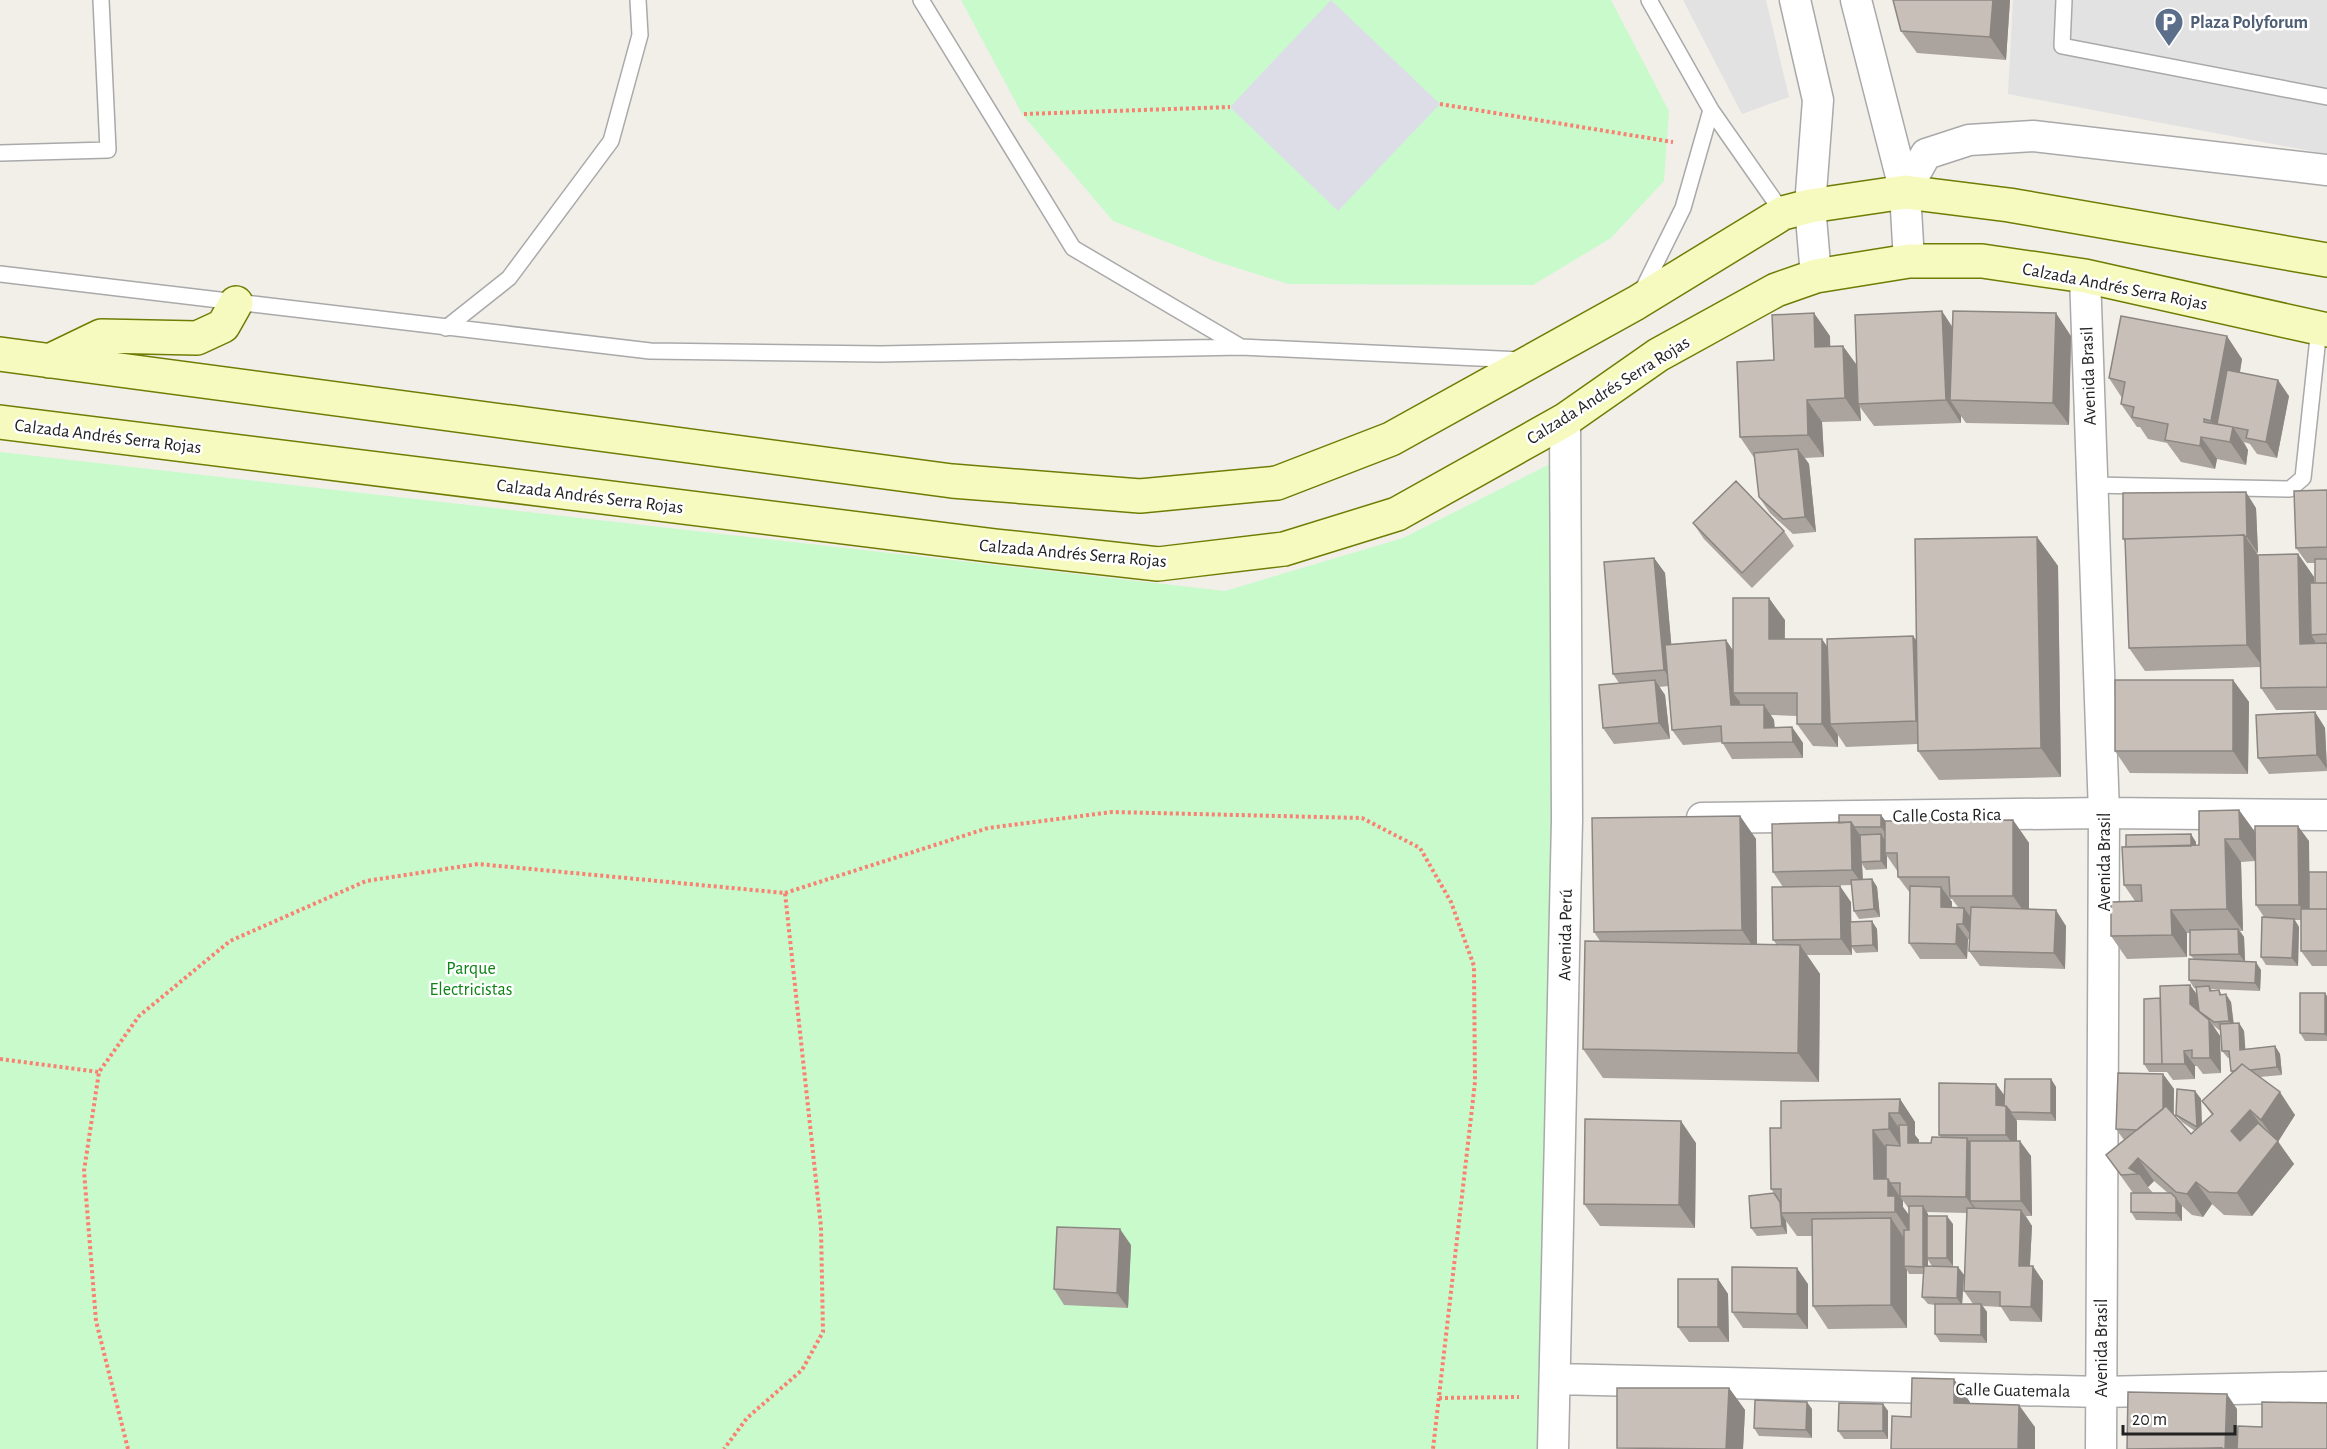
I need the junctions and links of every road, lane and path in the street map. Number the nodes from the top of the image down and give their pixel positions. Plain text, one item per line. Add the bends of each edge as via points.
1 (101, 0) edge
2 (638, 0) edge
3 (921, 0) edge
4 (1649, 0) edge
5 (1795, 0) edge
6 (1856, 0) edge
7 (2064, 0) edge
8 (2327, 97) edge
9 (1440, 104) dead end
10 (1230, 107) dead end
11 (1712, 110) junction
12 (993, 118) junction
13 (1701, 147) junction
14 (0, 153) edge
15 (2327, 170) edge
16 (1905, 192) junction
17 (1796, 209) junction
18 (2327, 260) edge
19 (1909, 261) junction
20 (0, 274) edge
21 (1816, 276) junction
22 (2085, 276) junction
23 (236, 303) junction
24 (1636, 303) junction
25 (446, 328) junction
26 (2323, 329) edge
27 (1241, 347) junction
28 (0, 354) edge
29 (1530, 360) junction
30 (49, 361) junction
31 (1565, 420) junction
32 (0, 422) edge
33 (2092, 485) junction
34 (2104, 813) junction
35 (2327, 815) edge
36 (1674, 818) edge
37 (785, 893) junction
38 (0, 1059) edge
39 (99, 1072) junction
40 (1554, 1387) junction
41 (2327, 1387) edge
42 (2101, 1392) junction
43 (1439, 1398) junction
44 (128, 1449) edge
45 (724, 1449) edge
46 (1433, 1449) edge
47 (1552, 1449) edge
48 (2101, 1449) edge

1 - 14 lane via 108,150
2 - 25 lane via 640,35 611,141 509,278
3 - 12 lane
4 - 11 lane
5 - 17 street via 1818,100
6 - 16 street
7 - 8 lane via 2062,46
9 - 13 path
10 - 12 path
11 - 13 lane
11 - 17 lane
12 - 27 lane via 1073,248
13 - 24 lane via 1683,208
15 - 16 street via 2033,136 1969,140 1926,154
16 - 17 main road
16 - 18 main road via 2009,205
16 - 19 street
17 - 21 street
17 - 24 main road
19 - 21 main road, Calzada Andrés Serra Rojas
19 - 22 main road, Calzada Andrés Serra Rojas via 1982,261
20 - 23 lane
21 - 31 main road, Calzada Andrés Serra Rojas via 1776,290 1658,355
22 - 26 main road, Calzada Andrés Serra Rojas
22 - 33 street, Avenida Brasil
23 - 25 lane
23 - 30 main road via 223,326 197,338 101,336
24 - 29 main road
25 - 27 lane via 650,351 881,354
26 - 33 lane via 2303,478 2290,489
27 - 29 lane
28 - 30 main road
29 - 30 main road via 1391,439 1276,483 1140,496 952,481
31 - 32 main road, Calzada Andrés Serra Rojas via 1397,514 1284,549 1158,564
31 - 40 street, Avenida Perú via 1579,819
33 - 34 street, Avenida Brasil
34 - 35 street, Calle Costa Rica
34 - 36 street, Calle Costa Rica
34 - 42 street, Avenida Brasil
37 - 39 path via 478,864 366,881 230,941 139,1017
37 - 43 path via 988,828 1112,812 1362,818 1420,848 1451,902 1474,966 1475,1082
37 - 45 path via 821,1227 823,1332 802,1370 747,1418
38 - 39 path
39 - 44 path via 84,1171 96,1321
40 - 42 street, Calle Guatemala
40 - 43 path
40 - 47 street, Avenida Perú
41 - 42 street, Calle Guatemala
42 - 48 street, Avenida Brasil
43 - 46 path

